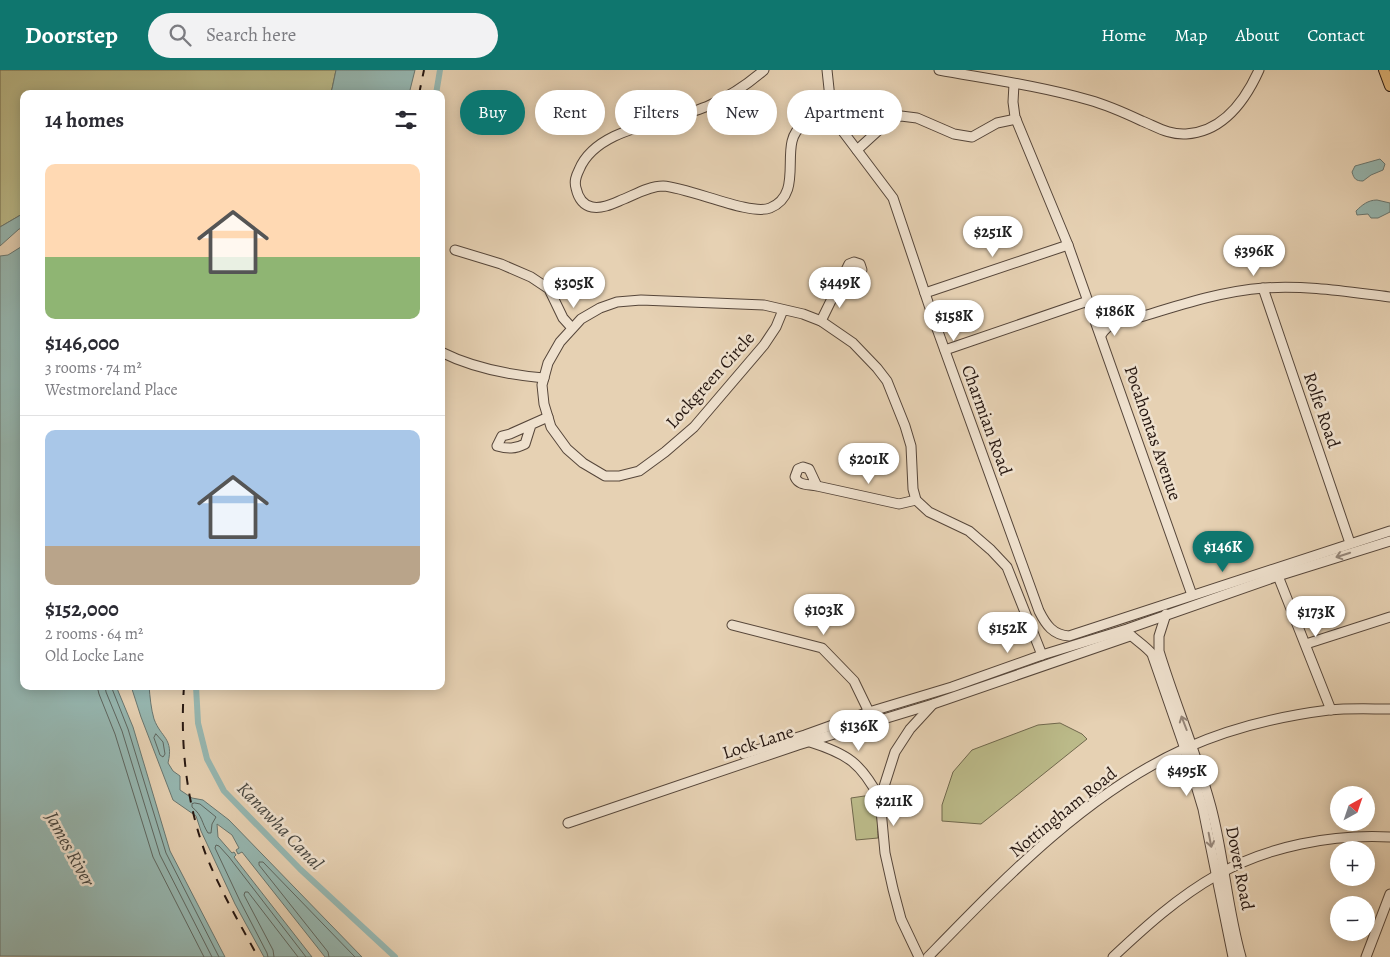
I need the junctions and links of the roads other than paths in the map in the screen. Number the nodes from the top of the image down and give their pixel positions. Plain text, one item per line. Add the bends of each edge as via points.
1 (764, 70) edge
2 (827, 70) edge
3 (940, 70) edge
4 (1259, 70) edge
5 (1384, 70) edge
6 (1014, 84) junction
7 (1390, 86) edge
8 (829, 90) edge
9 (1016, 119) junction
10 (795, 135) edge
11 (845, 135) edge
12 (857, 150) junction
13 (1068, 245) junction
14 (455, 250) dead end
15 (842, 277) dead end
16 (1263, 288) junction
17 (925, 293) junction
18 (1390, 297) edge
19 (1089, 302) junction
20 (783, 310) junction
21 (821, 321) junction
22 (1120, 321) junction
23 (572, 328) junction
24 (1101, 335) junction
25 (945, 350) junction
26 (445, 357) edge
27 (544, 378) junction
28 (548, 418) junction
29 (531, 425) dead end
30 (816, 486) dead end
31 (916, 500) junction
32 (1390, 530) edge
33 (1390, 541) edge
34 (1350, 543) junction
35 (1278, 576) junction
36 (1192, 595) junction
37 (1166, 614) junction
38 (1390, 618) edge
39 (732, 625) dead end
40 (1128, 633) junction
41 (1306, 644) junction
42 (1042, 655) junction
43 (954, 691) junction
44 (933, 704) junction
45 (1390, 709) edge
46 (1331, 710) junction
47 (869, 712) junction
48 (808, 742) junction
49 (1189, 747) junction
50 (744, 754) dead end
51 (880, 799) junction
52 (568, 823) dead end
53 (1390, 837) edge
54 (1220, 873) junction
55 (1390, 894) edge
56 (919, 957) edge
57 (928, 957) edge
58 (1112, 957) edge
59 (1233, 957) edge
60 (1241, 957) edge
61 (1366, 957) edge

1 - 10 street via 709,106 632,130 599,146 582,161 575,178 576,191 582,202 590,207 600,207 662,186 764,210 778,203 786,194
2 - 8 street
3 - 6 street
4 - 6 street via 1243,99 1226,119 1200,132 1186,134 1166,132 1090,101
5 - 7 main road
6 - 9 street, Pocahontas Avenue
9 - 12 street via 972,136 954,134 917,118 901,116 891,119
9 - 13 street, Pocahontas Avenue
11 - 12 street, Charmian Road
12 - 17 street, Charmian Road via 893,198
13 - 17 street
13 - 19 street, Pocahontas Avenue
14 - 23 street via 532,277 549,289 563,318
15 - 21 street
16 - 18 street via 1331,289
16 - 22 street via 1214,296
16 - 34 street, Rolfe Road
17 - 25 street, Charmian Road
19 - 22 street via 1102,313
19 - 24 street, Pocahontas Avenue
19 - 25 street
20 - 21 street, Lockgreen Circle
20 - 23 street, Lockgreen Circle via 764,305 617,302 600,308
20 - 28 street, Lockgreen Circle via 764,345 694,427 639,471 605,476 567,449
21 - 31 street, Lockgreen Circle via 853,343 886,381 911,446
22 - 24 street via 1110,324
23 - 27 street, Lockgreen Circle via 548,363
24 - 36 street, Pocahontas Avenue
25 - 36 street, Charmian Road via 1039,611 1052,630 1061,636 1069,636
26 - 27 street via 500,372
27 - 28 street, Lockgreen Circle via 542,385
28 - 29 street
30 - 31 street via 898,504
31 - 42 street via 929,512 969,531 1007,567
32 - 34 street
33 -> 35 street
34 - 36 street
35 - 37 street
35 - 41 street
37 - 40 street
49 -> 37 street, Dover Road via 1158,646
38 - 41 street
39 - 47 street via 822,648 854,681
40 - 42 street
40 - 43 street, Lock Lane
40 - 49 street, Dover Road via 1152,654
41 - 46 street
42 - 43 street
43 - 44 street, Lock Lane
43 - 47 street
44 - 48 street, Lock Lane
44 - 51 street via 902,740 890,764
45 - 46 street, Nottingham Road
46 - 49 street, Nottingham Road via 1260,722
47 - 50 street
48 - 51 street via 833,749 857,764
48 - 52 street, Lock Lane
49 - 54 street, Dover Road via 1213,815
49 - 57 street, Nottingham Road via 1136,775 1087,809 990,893
51 - 56 street via 892,889 901,919
53 - 54 street via 1318,841 1268,854
54 - 58 street via 1159,915
54 - 59 street, Dover Road
54 - 60 street, Dover Road
55 - 61 street

